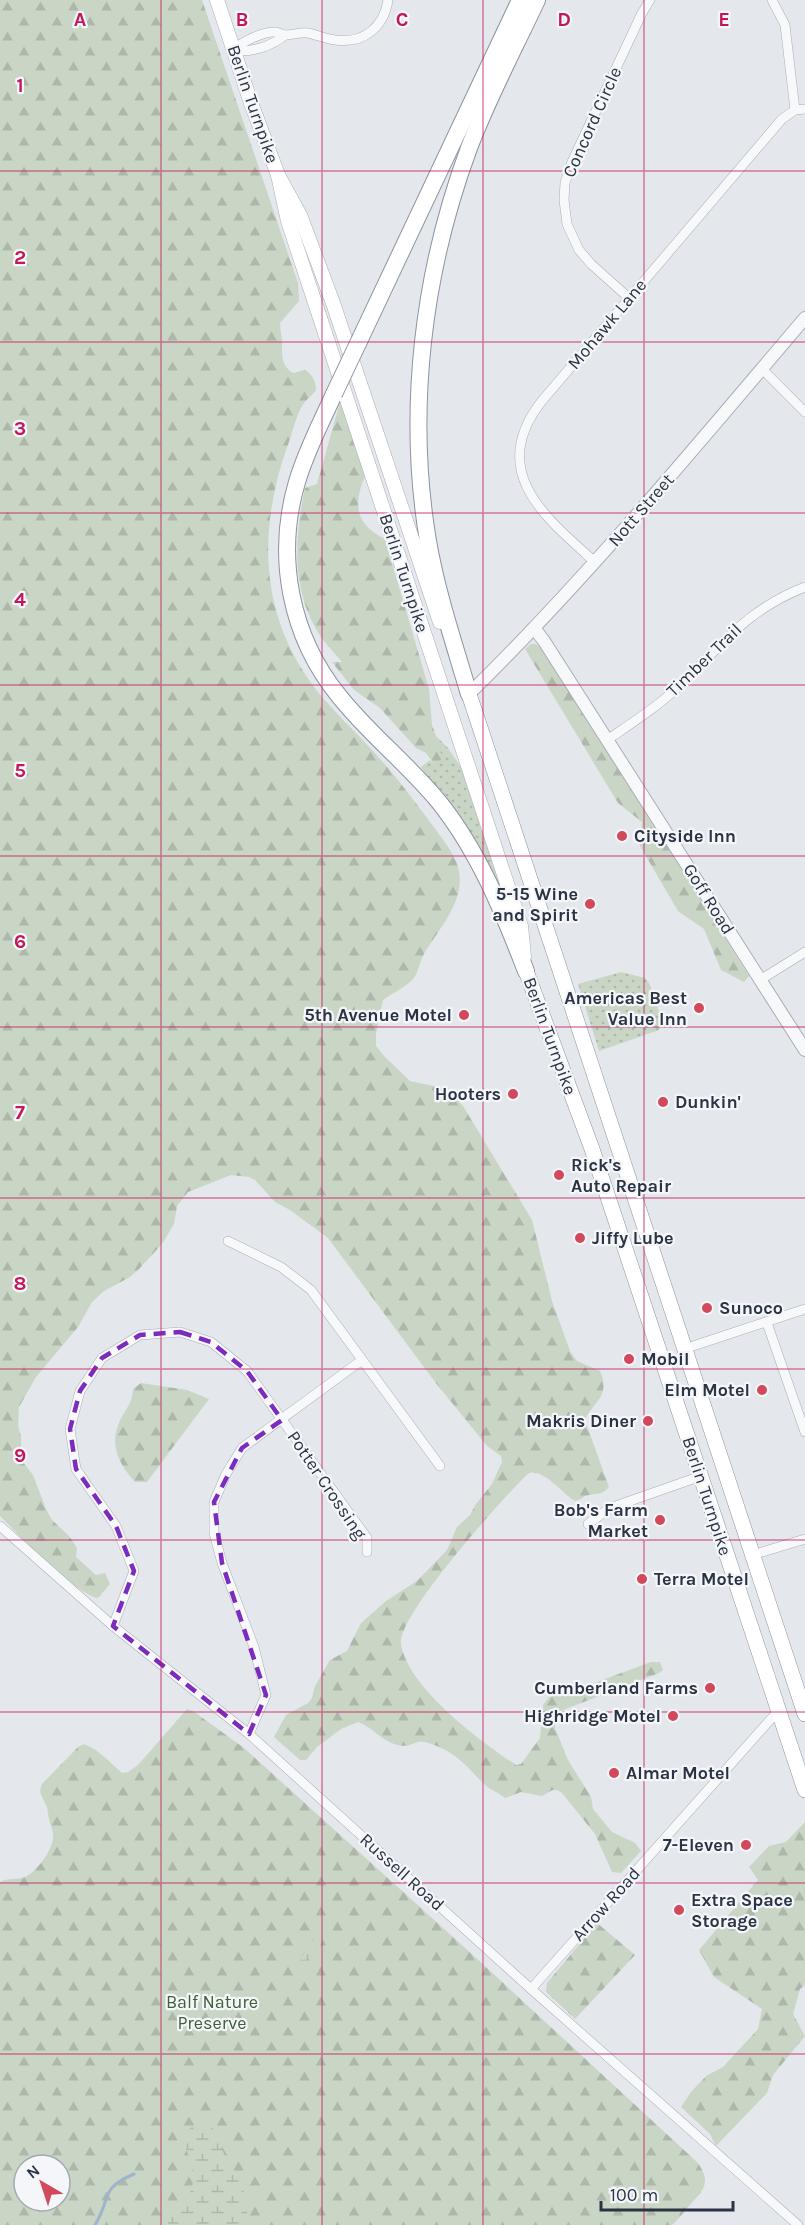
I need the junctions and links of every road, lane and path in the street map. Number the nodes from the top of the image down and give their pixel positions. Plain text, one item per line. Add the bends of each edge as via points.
1 (217, 0) edge
2 (388, 0) edge
3 (520, 0) edge
4 (537, 0) edge
5 (650, 0) edge
6 (772, 0) edge
7 (234, 51) junction
8 (805, 109) edge
9 (795, 110) junction
10 (278, 175) junction
11 (629, 298) junction
12 (805, 318) edge
13 (762, 369) junction
14 (805, 412) edge
15 (596, 562) junction
16 (805, 587) edge
17 (534, 628) junction
18 (469, 694) junction
19 (449, 713) junction
20 (608, 740) junction
21 (805, 952) edge
22 (526, 971) junction
23 (760, 980) junction
24 (805, 1050) edge
25 (228, 1241) dead end
26 (805, 1309) edge
27 (767, 1323) junction
28 (684, 1349) junction
29 (661, 1356) junction
30 (362, 1360) junction
31 (282, 1420) junction
32 (804, 1432) edge
33 (440, 1466) dead end
34 (700, 1476) junction
35 (588, 1524) dead end
36 (0, 1526) edge
37 (805, 1539) edge
38 (367, 1552) dead end
39 (752, 1555) junction
40 (113, 1626) junction
41 (796, 1688) junction
42 (778, 1711) junction
43 (805, 1714) edge
44 (249, 1734) junction
45 (805, 1790) edge
46 (531, 1989) junction
47 (798, 2225) edge

1 - 7 main road, Berlin Turnpike
2 - 7 street via 379,26 360,38 342,41 304,33 273,32 241,42
3 - 22 highway, bridge via 302,465 286,545 288,578 299,626 320,670 339,697 419,779 458,829 492,889
4 - 18 highway via 480,122 458,182 436,264 423,344 419,424 426,522 437,584
5 - 11 street, Concord Circle via 572,162 564,190 565,217 576,245
6 - 9 street via 785,25
7 - 10 main road, Berlin Turnpike
8 - 9 street
9 - 11 street, Mohawk Lane via 782,119
10 - 18 main road, Berlin Turnpike via 300,215 330,293 454,665
10 - 19 main road, Berlin Turnpike via 288,221
11 - 15 street, Mohawk Lane via 536,408 526,426 521,448 522,476 534,503
12 - 13 street, Nott Street
13 - 14 street
13 - 15 street, Nott Street
15 - 17 street, Nott Street
16 - 20 street, Timber Trail via 746,620 672,693
17 - 18 street, Nott Street
17 - 20 street, Goff Road
18 - 19 main road
18 - 28 highway, Berlin Turnpike
19 - 22 main road, Berlin Turnpike via 521,926
20 - 23 street, Goff Road
21 - 23 street
22 - 29 highway, Berlin Turnpike via 589,1141
23 - 24 street, Goff Road
25 - 30 street via 282,1267 310,1290
26 - 27 street
27 - 28 street
27 - 32 street
28 - 29 highway
28 - 39 highway, Berlin Turnpike
29 - 34 highway, Berlin Turnpike
30 - 31 street
30 - 33 street
31 - 38 street, Potter Crossing via 367,1538
31 - 40 street, Potter Crossing via 247,1371 211,1342 180,1332 140,1335 102,1358 80,1391 70,1429 76,1469 116,1526 134,1571
31 - 44 street via 242,1448 214,1502 214,1533 222,1563 254,1647 266,1695
34 - 35 street via 610,1508
34 - 42 highway, Berlin Turnpike
36 - 40 street, Russell Road
37 - 39 street
39 - 41 highway, Berlin Turnpike
40 - 44 street, Russell Road
41 - 42 highway
41 - 43 highway, Berlin Turnpike
42 - 45 highway, Berlin Turnpike
42 - 46 street, Arrow Road
44 - 46 street, Russell Road
46 - 47 street, Russell Road

